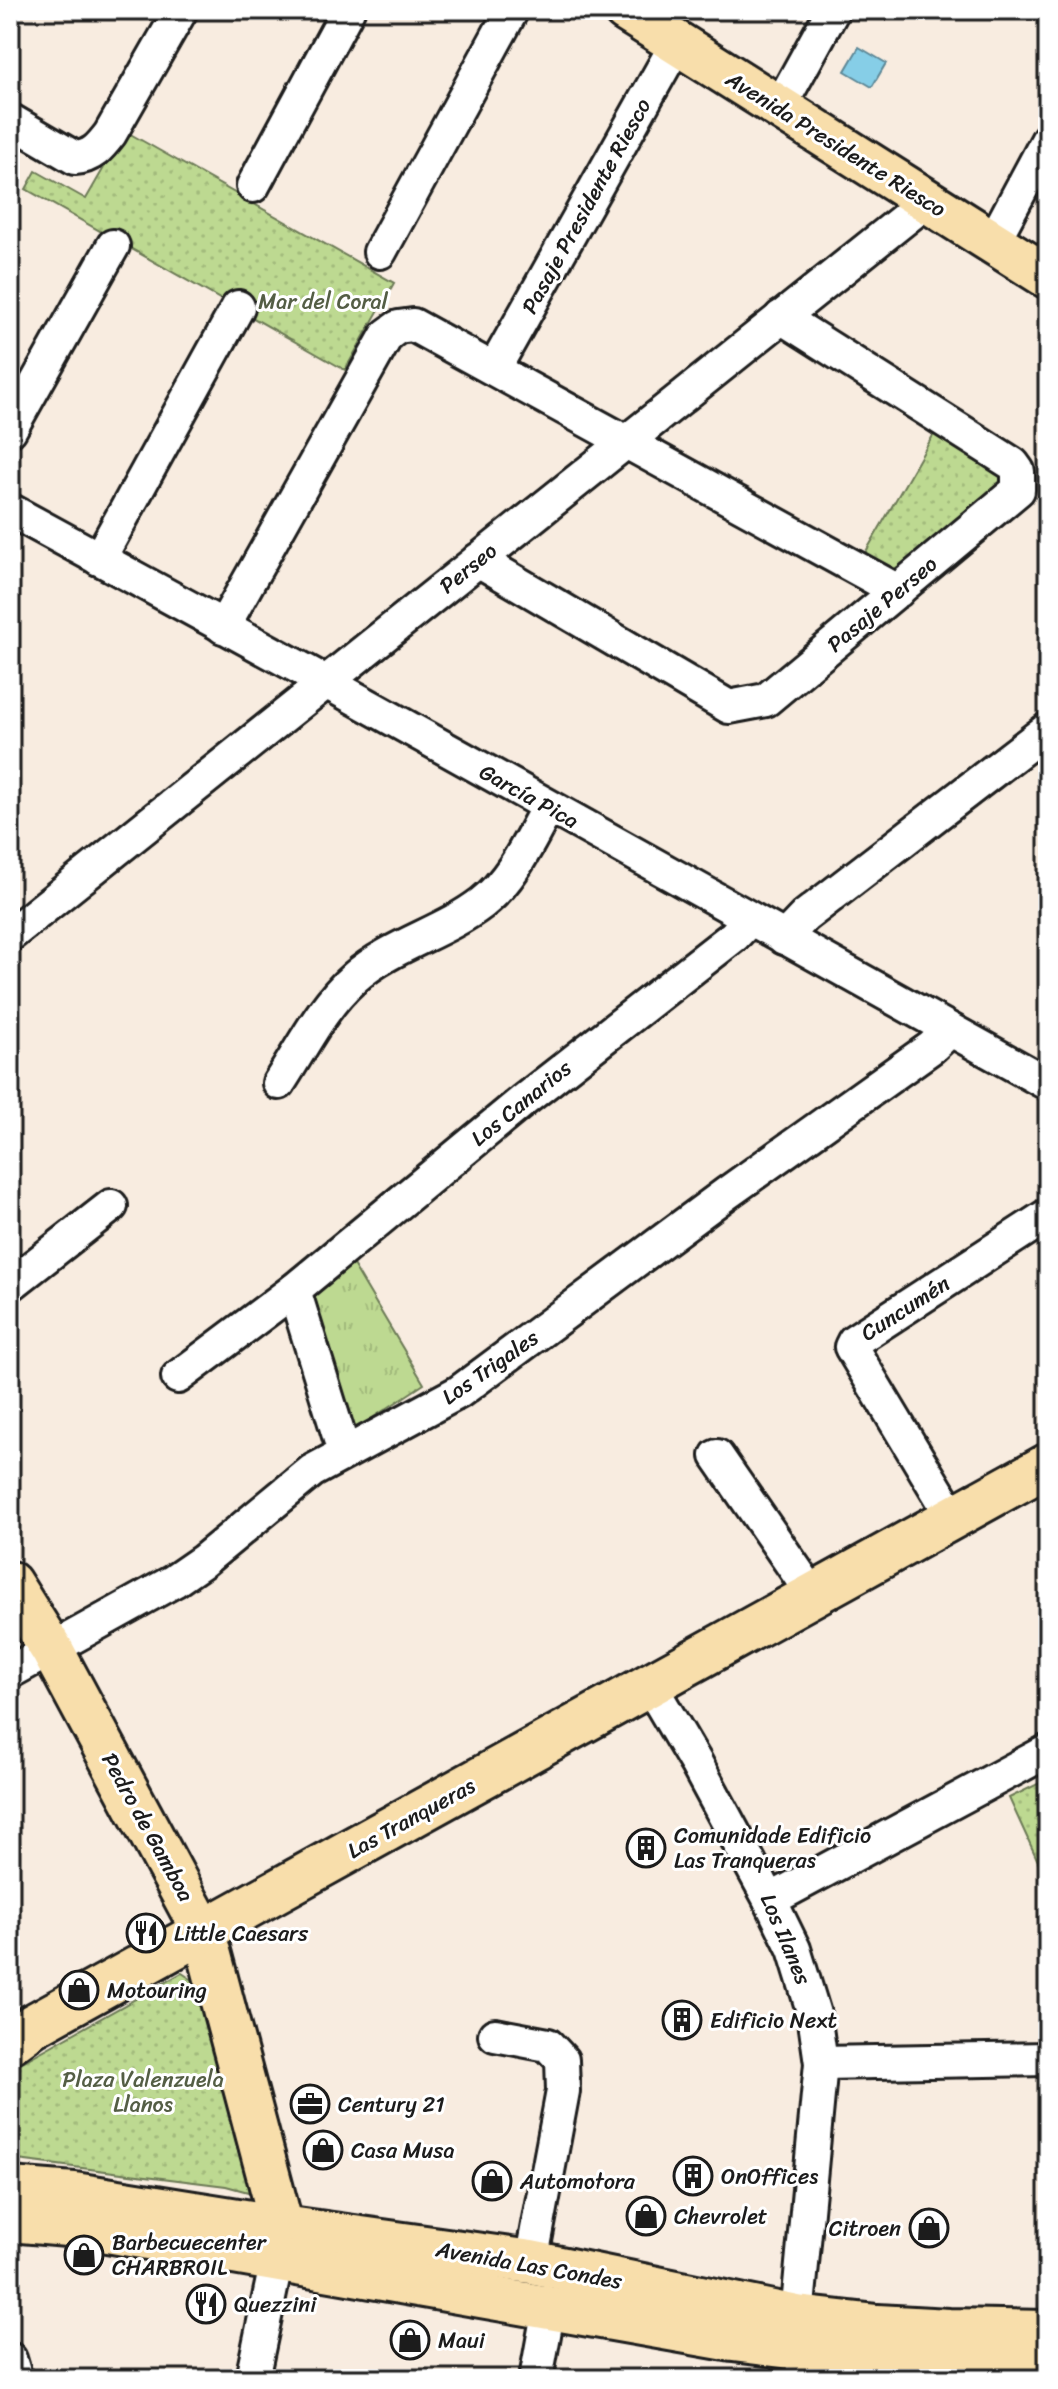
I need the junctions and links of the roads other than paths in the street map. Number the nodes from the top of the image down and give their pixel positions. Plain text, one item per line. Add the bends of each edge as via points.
1 (181, 10) edge
2 (348, 10) edge
3 (512, 10) edge
4 (625, 10) edge
5 (833, 10) edge
6 (677, 43) junction
7 (779, 108) junction
8 (14, 130) edge
9 (1048, 139) edge
10 (253, 186) dead end
11 (927, 201) junction
12 (993, 242) junction
13 (113, 246) dead end
14 (380, 252) dead end
15 (1048, 277) edge
16 (238, 307) dead end
17 (781, 317) junction
18 (494, 369) junction
19 (10, 430) edge
20 (625, 442) junction
21 (10, 510) edge
22 (99, 559) junction
23 (478, 560) junction
24 (898, 591) junction
25 (223, 627) junction
26 (326, 682) junction
27 (1048, 729) edge
28 (548, 807) junction
29 (750, 919) junction
30 (10, 935) edge
31 (784, 938) junction
32 (950, 1030) junction
33 (1046, 1081) edge
34 (279, 1083) dead end
35 (111, 1206) dead end
36 (1048, 1215) edge
37 (10, 1285) edge
38 (294, 1290) junction
39 (178, 1377) dead end
40 (344, 1452) junction
41 (717, 1456) dead end
42 (1048, 1465) edge
43 (953, 1517) junction
44 (10, 1583) edge
45 (813, 1595) junction
46 (52, 1650) junction
47 (10, 1672) edge
48 (650, 1685) junction
49 (1048, 1751) edge
50 (770, 1900) junction
51 (204, 1933) junction
52 (495, 2035) dead end
53 (10, 2042) edge
54 (1048, 2059) edge
55 (821, 2063) junction
56 (10, 2189) edge
57 (10, 2220) edge
58 (280, 2244) junction
59 (531, 2262) junction
60 (549, 2307) junction
61 (1048, 2332) edge
62 (801, 2348) edge
63 (10, 2359) edge
64 (1048, 2363) edge
65 (16, 2379) edge
66 (252, 2379) edge
67 (536, 2379) edge

1 - 8 street via 100,147 75,158
2 - 10 street
3 - 14 street
4 - 6 main road, Avenida Presidente Riesco
5 - 7 street
6 - 7 main road, Avenida Presidente Riesco
6 - 18 street, Pasaje Presidente Riesco
7 - 11 main road, Avenida Presidente Riesco
9 - 12 street
11 - 12 main road, Avenida Presidente Riesco
11 - 17 street, Perseo
12 - 15 main road, Avenida Presidente Riesco
13 - 19 street
16 - 22 street
17 - 20 street, Perseo
17 - 24 street, Pasaje Perseo via 1018,471 1018,490
18 - 20 street
18 - 25 street via 413,325 387,335
20 - 23 street, Perseo
20 - 24 street
21 - 22 street, García Pica
22 - 25 street, García Pica
23 - 24 street, Pasaje Perseo via 729,707 766,700
23 - 26 street, Perseo
25 - 26 street, García Pica
26 - 28 street, García Pica
26 - 30 street, Perseo
27 - 31 street via 805,916
28 - 29 street, García Pica
28 - 34 street via 508,878 484,902 356,976 332,1001
29 - 31 street, García Pica
29 - 38 street, Los Canarios
31 - 32 street, García Pica
32 - 33 street, García Pica
32 - 40 street, Los Trigales via 459,1392
35 - 37 street
36 - 43 street, Cuncumén via 851,1347
38 - 39 street, Los Canarios
38 - 40 street
40 - 46 street, Los Trigales via 280,1495 183,1574
41 - 45 street
42 - 43 main road, Las Tranqueras
43 - 45 main road, Las Tranqueras
44 - 46 main road, Pedro de Gamboa
45 - 48 main road, Las Tranqueras
46 - 47 street, Los Trigales
46 - 51 main road, Pedro de Gamboa
48 - 50 street, Los Ilanes
48 - 51 main road, Las Tranqueras
49 - 50 street
50 - 55 street, Los Ilanes via 806,1981
51 - 53 main road, Las Tranqueras
51 - 58 main road, Pedro de Gamboa
52 - 59 street via 548,2045 562,2060 563,2091
54 - 55 street
55 - 62 street, Los Ilanes
56 - 58 main road, Avenida Las Condes via 74,2194
57 - 58 main road, Avenida Las Condes
58 - 59 main road, Avenida Las Condes
58 - 60 main road, Avenida Las Condes
58 - 66 street
59 - 62 main road, Avenida Las Condes
60 - 62 main road, Avenida Las Condes
60 - 67 street
61 - 62 main road, Avenida Las Condes via 935,2330
62 - 64 main road, Avenida Las Condes via 931,2360
63 - 65 street

